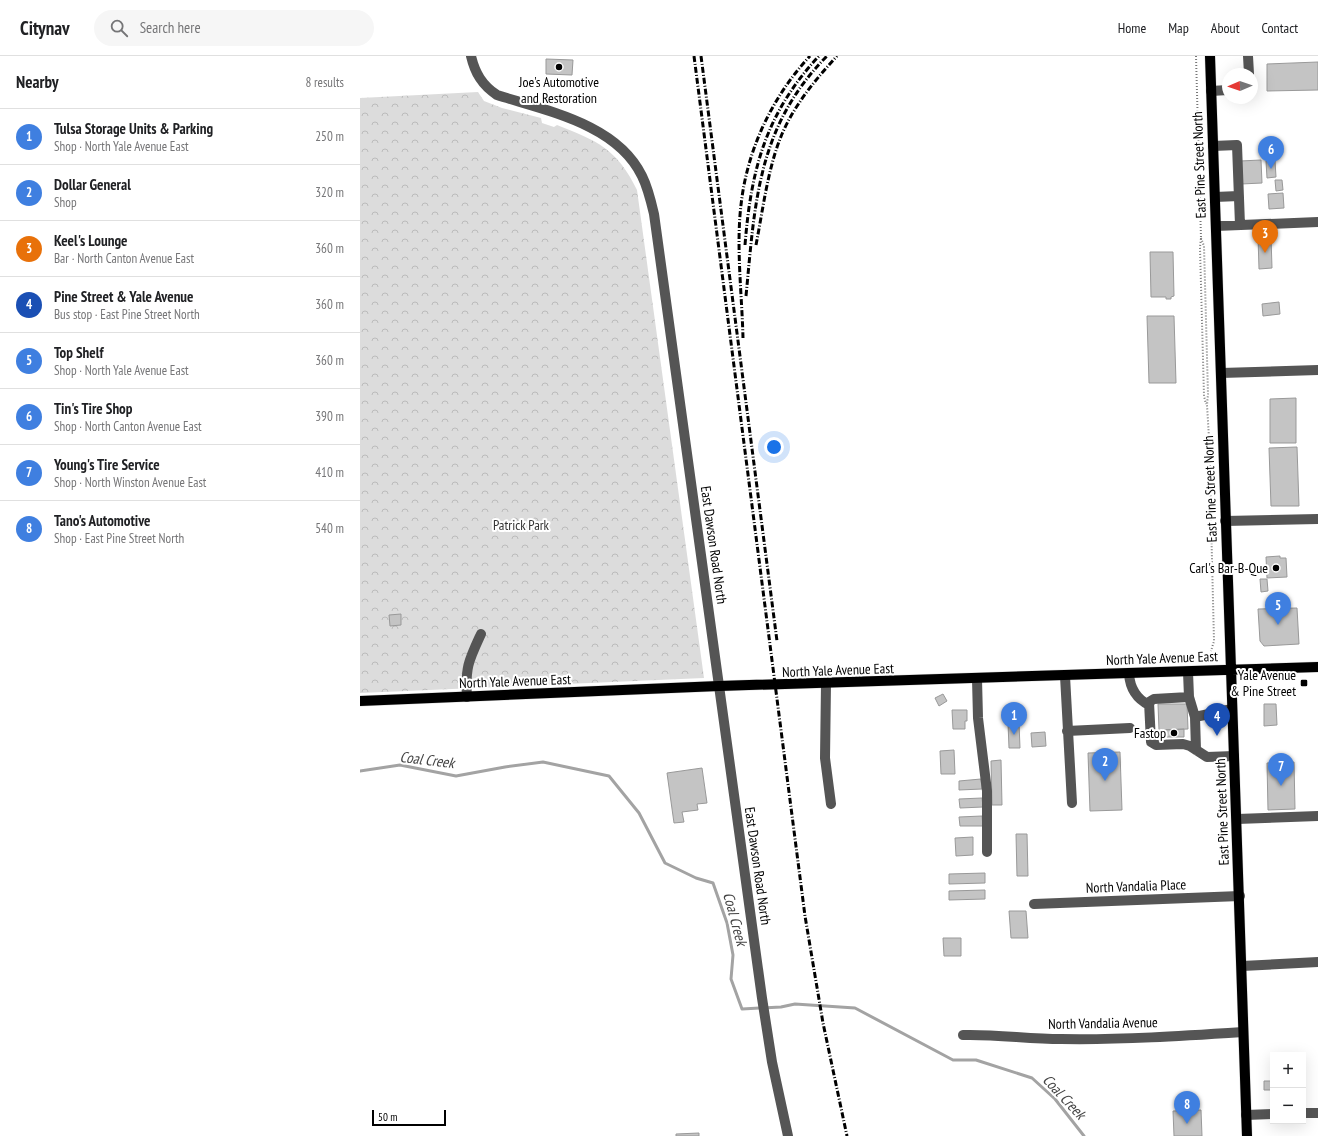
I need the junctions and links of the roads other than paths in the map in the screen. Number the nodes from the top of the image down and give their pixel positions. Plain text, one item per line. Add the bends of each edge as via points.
1 (472, 56) edge
2 (1210, 56) edge
3 (1248, 56) edge
4 (1249, 68) edge
5 (1222, 90) edge
6 (1211, 91) junction
7 (1213, 146) junction
8 (1239, 196) junction
9 (1215, 197) junction
10 (1318, 222) edge
11 (1240, 225) junction
12 (1216, 226) junction
13 (1318, 370) edge
14 (1221, 373) junction
15 (1318, 519) edge
16 (1225, 521) junction
17 (481, 634) dead end
18 (1318, 667) edge
19 (1230, 670) junction
20 (1188, 672) junction
21 (1129, 674) junction
22 (1065, 676) junction
23 (977, 679) junction
24 (826, 684) junction
25 (719, 686) junction
26 (467, 696) junction
27 (1189, 697) junction
28 (360, 701) edge
29 (1149, 705) junction
30 (1232, 709) junction
31 (1196, 717) junction
32 (1130, 728) dead end
33 (1067, 731) junction
34 (1196, 750) junction
35 (1234, 756) junction
36 (1072, 803) dead end
37 (831, 804) dead end
38 (1318, 816) edge
39 (1237, 819) junction
40 (987, 852) dead end
41 (1240, 896) junction
42 (1034, 904) dead end
43 (1318, 962) edge
44 (1242, 966) junction
45 (1243, 1032) junction
46 (963, 1035) dead end
47 (1318, 1112) edge
48 (1306, 1113) edge
49 (1270, 1114) edge
50 (1246, 1115) junction
51 (785, 1135) edge
52 (1246, 1136) edge

1 - 25 street, East Dawson Road North via 478,77 497,95 552,112 594,129 607,138 632,160 648,190 654,214
2 - 6 main road, East Pine Street North
3 - 4 street
5 - 6 street
6 - 7 main road, East Pine Street North
7 - 8 street via 1238,145
7 - 9 main road, East Pine Street North
8 - 9 street
8 - 11 street
9 - 12 main road, East Pine Street North
10 - 11 street
11 - 12 street
12 - 14 main road, East Pine Street North
13 - 14 street
14 - 16 main road, East Pine Street North
15 - 16 street
16 - 19 main road, East Pine Street North
17 - 26 street via 468,662
18 - 19 main road, North Yale Avenue East
19 - 20 main road, North Yale Avenue East
19 - 30 main road, East Pine Street North
20 - 21 main road, North Yale Avenue East
20 - 27 street
21 - 22 main road, North Yale Avenue East
21 - 29 street via 1132,689
22 - 23 main road, North Yale Avenue East
22 - 33 street
23 - 24 main road, North Yale Avenue East
23 - 40 street via 978,718 987,791
24 - 25 main road, North Yale Avenue East
24 - 37 street via 825,758
25 - 26 main road, North Yale Avenue East
25 - 51 street, East Dawson Road North via 762,998
26 - 28 main road, North Yale Avenue East
27 - 29 street via 1154,699
27 - 31 street
29 - 34 street via 1151,742 1156,745 1182,744
30 - 31 street
30 - 35 main road, East Pine Street North
31 - 34 street
32 - 33 street
33 - 36 street
34 - 35 street via 1207,757
35 - 39 main road, East Pine Street North
38 - 39 street
39 - 41 main road, East Pine Street North
41 - 42 street, North Vandalia Place
41 - 44 main road, East Pine Street North
43 - 44 street
44 - 45 main road, East Pine Street North
45 - 46 street, North Vandalia Avenue via 1089,1039
45 - 50 main road, East Pine Street North
47 - 48 street
49 - 50 street
50 - 52 main road, East Pine Street North

